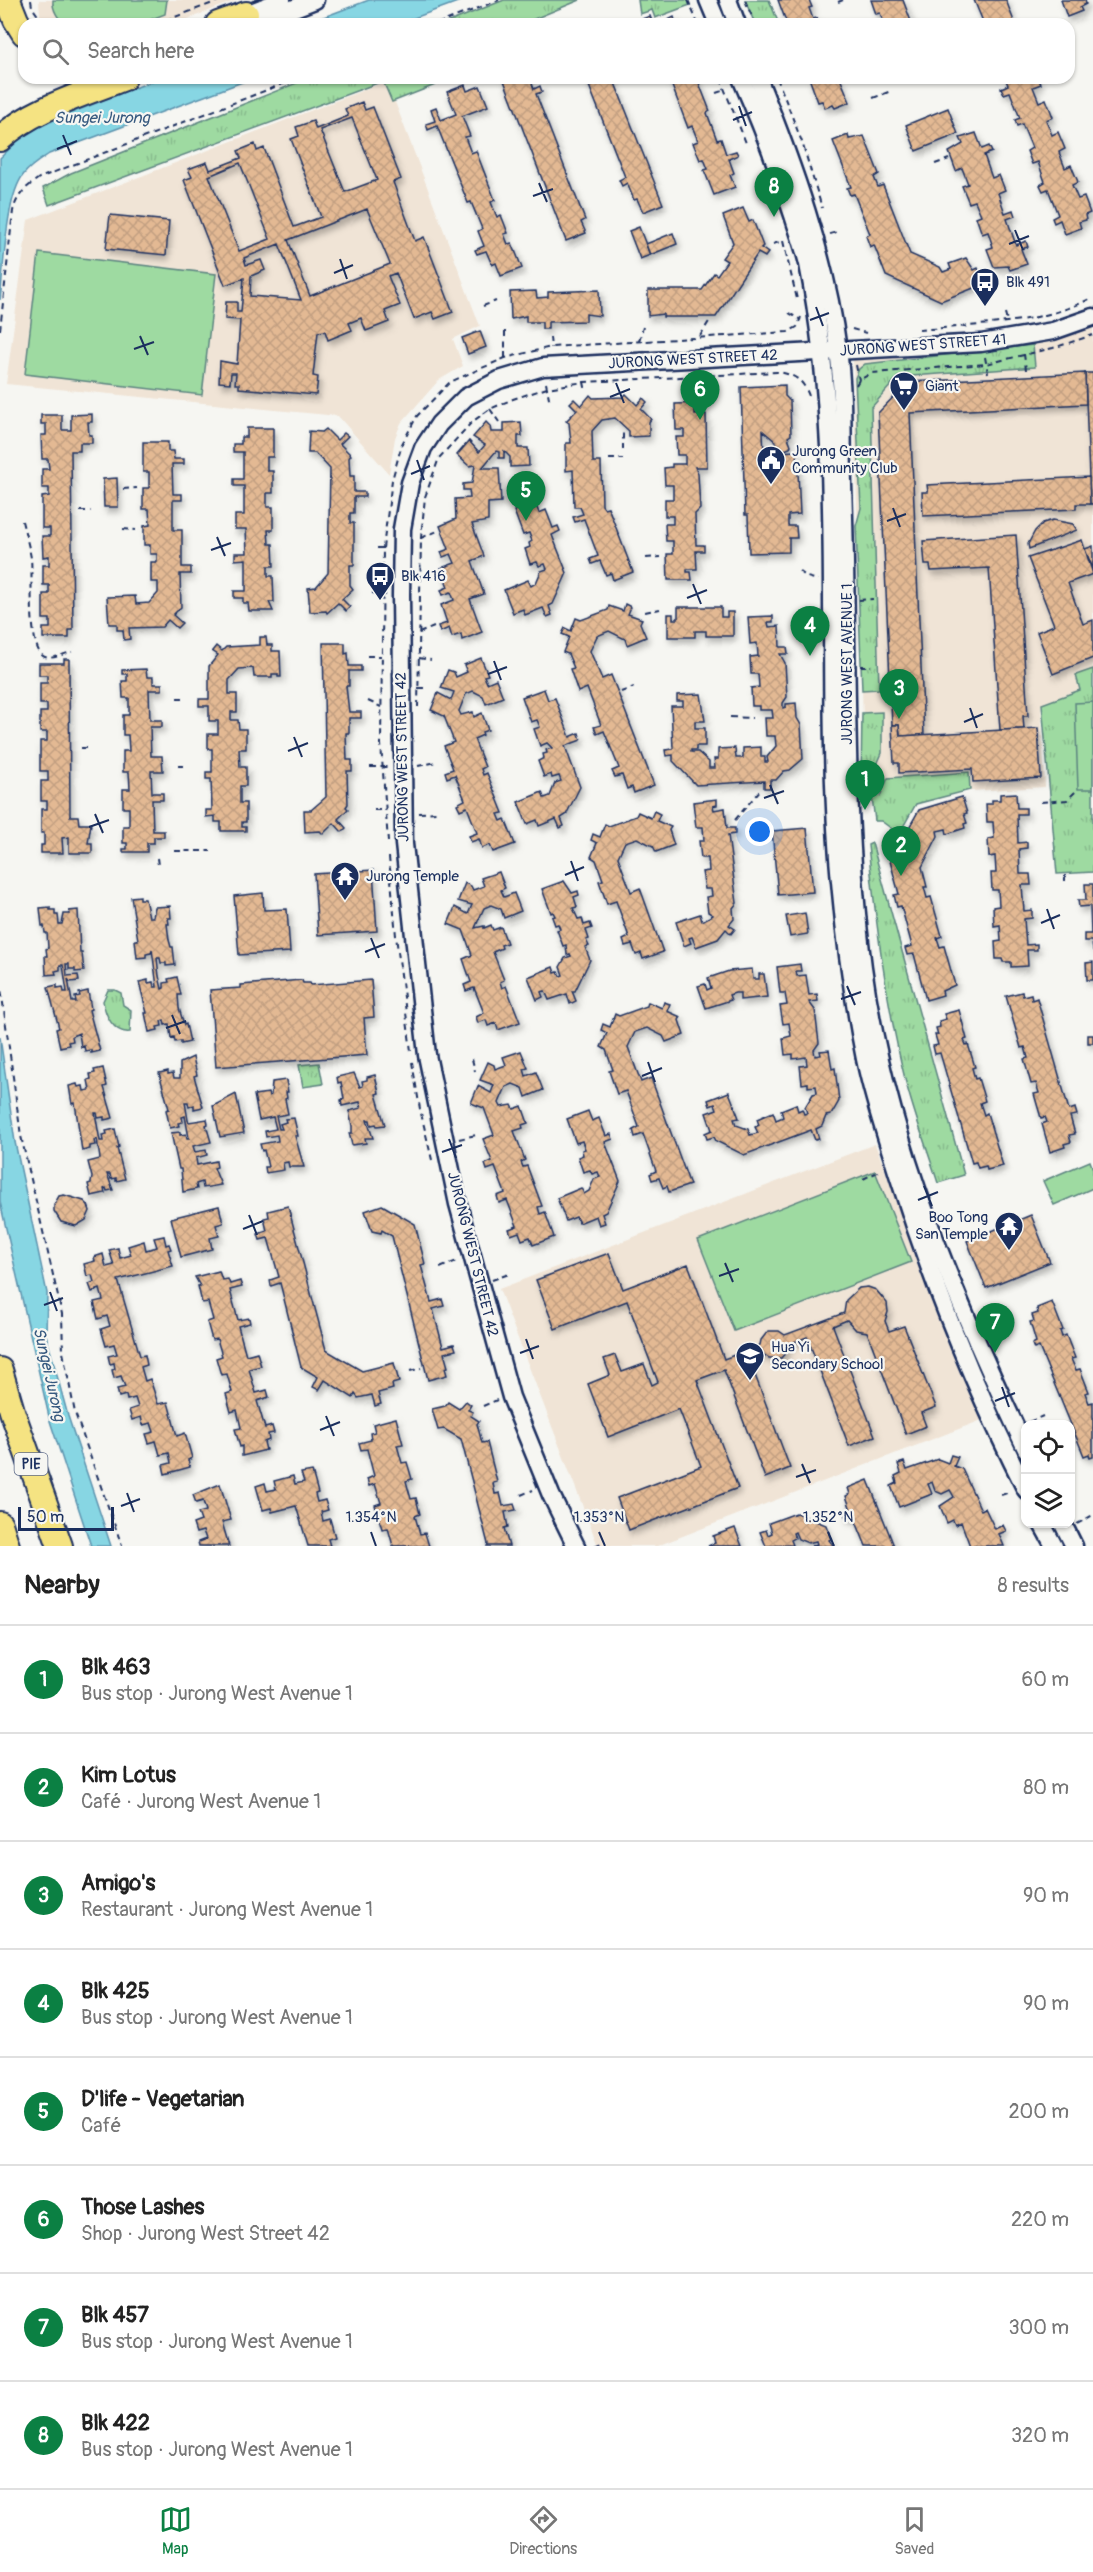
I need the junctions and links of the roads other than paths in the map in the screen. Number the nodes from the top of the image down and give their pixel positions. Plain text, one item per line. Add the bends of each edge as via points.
1 (8, 0) edge
2 (282, 0) edge
3 (315, 0) edge
4 (708, 0) edge
5 (728, 0) edge
6 (251, 18) edge
7 (252, 18) edge
8 (716, 18) edge
9 (735, 18) edge
10 (18, 23) edge
11 (110, 84) edge
12 (744, 84) edge
13 (761, 84) edge
14 (0, 139) edge
15 (1093, 317) edge
16 (830, 352) junction
17 (0, 1370) edge
18 (1021, 1438) edge
19 (1021, 1480) edge
20 (0, 1524) edge
21 (1044, 1528) edge
22 (1065, 1528) edge
23 (7, 1546) edge
24 (60, 1546) edge
25 (576, 1546) edge
26 (1054, 1546) edge
27 (1074, 1546) edge

1 - 10 highway
2 - 6 street
3 - 7 street
4 - 8 street
5 - 9 street
11 - 14 highway via 19,123
12 - 16 street, JURONG WEST AVENUE 1 via 773,153 807,260
13 - 16 street, JURONG WEST AVENUE 1 via 786,148 824,274
15 - 16 street, JURONG WEST STREET 41 via 1023,345 981,343
16 - 18 street, JURONG WEST AVENUE 1 via 847,591 847,746 856,889 876,1048 920,1202 975,1340
16 - 19 street, JURONG WEST AVENUE 1 via 835,820 848,952 863,1050 878,1112 927,1263 982,1401
16 - 25 street, JURONG WEST STREET 42 via 552,366 499,380 466,397 439,424 423,448 405,503 400,642 404,844 427,1054 458,1204 511,1397
17 - 24 highway, PIE
20 - 23 highway
21 - 26 street
22 - 27 street

